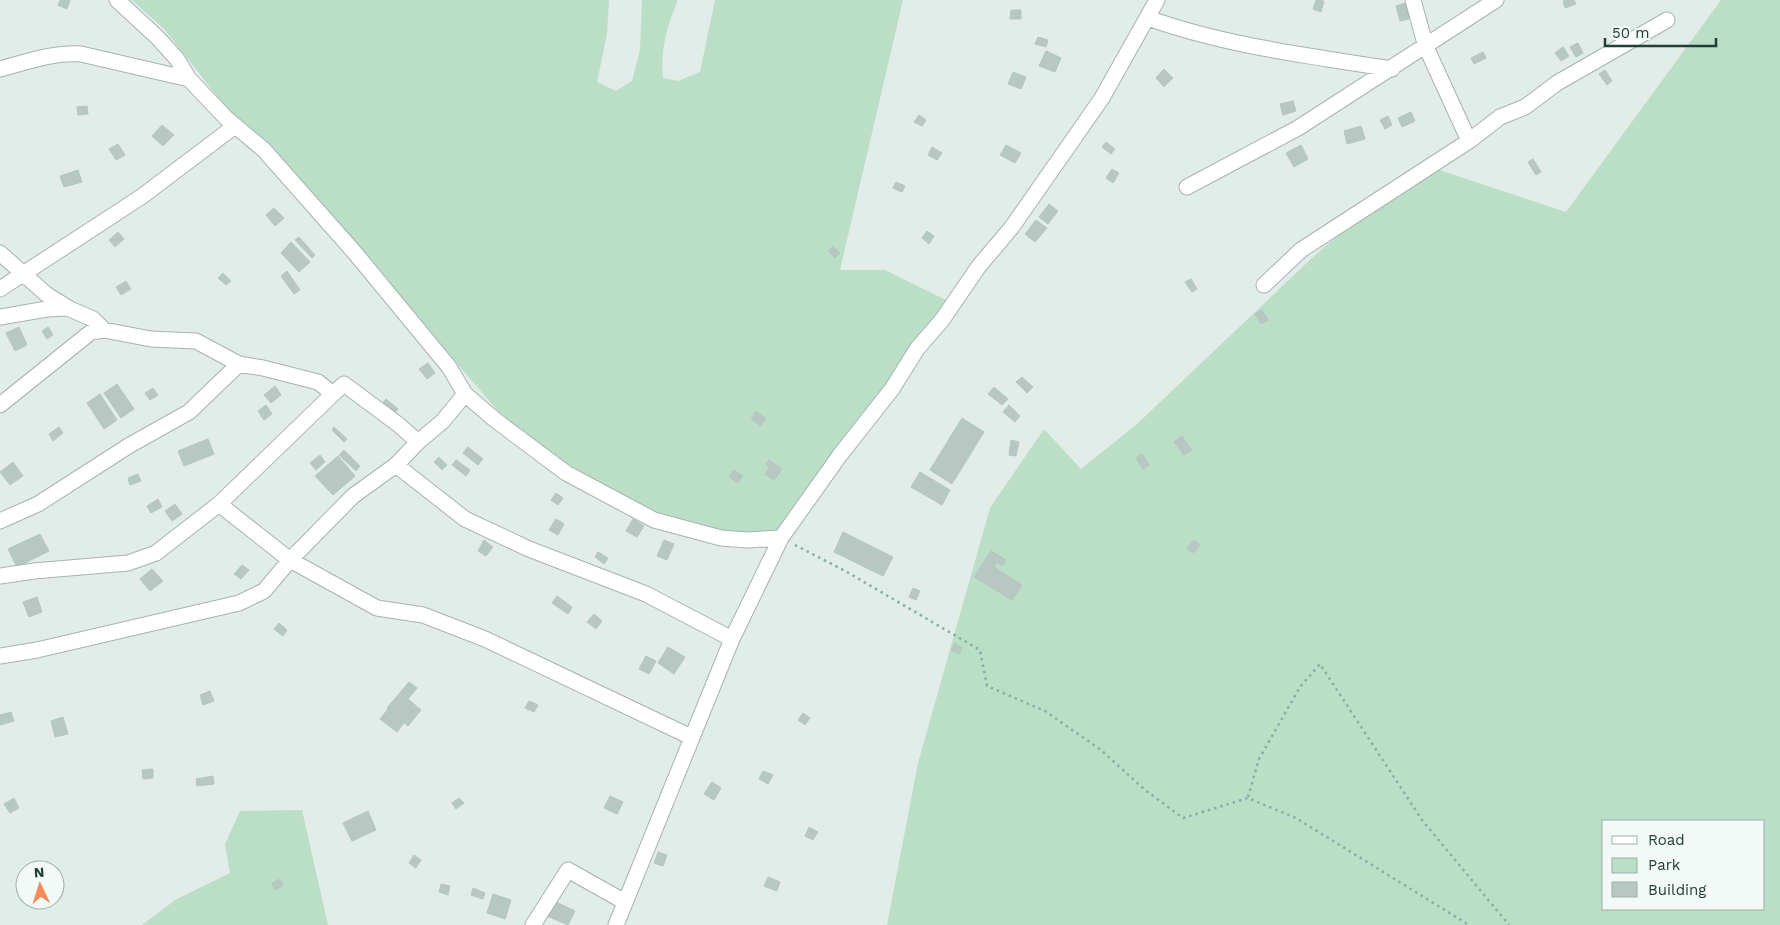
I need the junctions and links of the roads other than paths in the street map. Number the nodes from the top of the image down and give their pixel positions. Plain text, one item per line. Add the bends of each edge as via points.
1 (117, 0) edge
2 (1157, 0) edge
3 (1413, 0) edge
4 (1496, 0) edge
5 (1148, 18) junction
6 (1667, 20) dead end
7 (1426, 47) junction
8 (0, 69) edge
9 (1392, 69) junction
10 (189, 79) junction
11 (235, 126) junction
12 (1469, 141) junction
13 (1187, 187) dead end
14 (0, 252) edge
15 (24, 273) junction
16 (1264, 285) dead end
17 (0, 289) edge
18 (68, 308) junction
19 (0, 317) edge
20 (104, 330) junction
21 (239, 364) junction
22 (333, 394) junction
23 (465, 394) junction
24 (0, 405) edge
25 (418, 442) junction
26 (396, 465) junction
27 (219, 504) junction
28 (0, 521) edge
29 (781, 538) junction
30 (290, 560) junction
31 (0, 576) edge
32 (732, 639) junction
33 (0, 656) edge
34 (691, 737) junction
35 (625, 902) junction
36 (534, 925) edge
37 (616, 925) edge

1 - 10 street via 177,59
2 - 5 street
3 - 7 street
4 - 7 street
5 - 9 street via 1229,41
5 - 29 street via 1102,98 1012,227 917,349 892,389
6 - 12 street via 1557,82
7 - 9 street
7 - 12 street
8 - 10 street via 67,53
9 - 13 street via 1298,128
10 - 11 street
11 - 15 street via 141,197
11 - 23 street via 264,150 355,253 449,367
12 - 16 street via 1301,250
14 - 15 street
15 - 17 street
15 - 18 street via 46,294
18 - 19 street via 47,308
18 - 20 street via 93,319
20 - 21 street via 151,339 196,342
20 - 24 street via 91,332
21 - 22 street via 318,382
21 - 28 street via 189,412 130,445 38,504
22 - 25 street via 344,384
22 - 27 street
23 - 25 street via 444,421
23 - 29 street via 501,425 566,472 654,520 721,538
25 - 26 street
26 - 30 street via 353,496
26 - 32 street via 465,519 529,549 646,594
27 - 30 street
27 - 31 street via 156,553 128,563
29 - 32 street
30 - 33 street via 264,591 239,603
30 - 34 street via 377,608 423,615 484,639
32 - 34 street
34 - 35 street
35 - 36 street via 568,870
35 - 37 street

